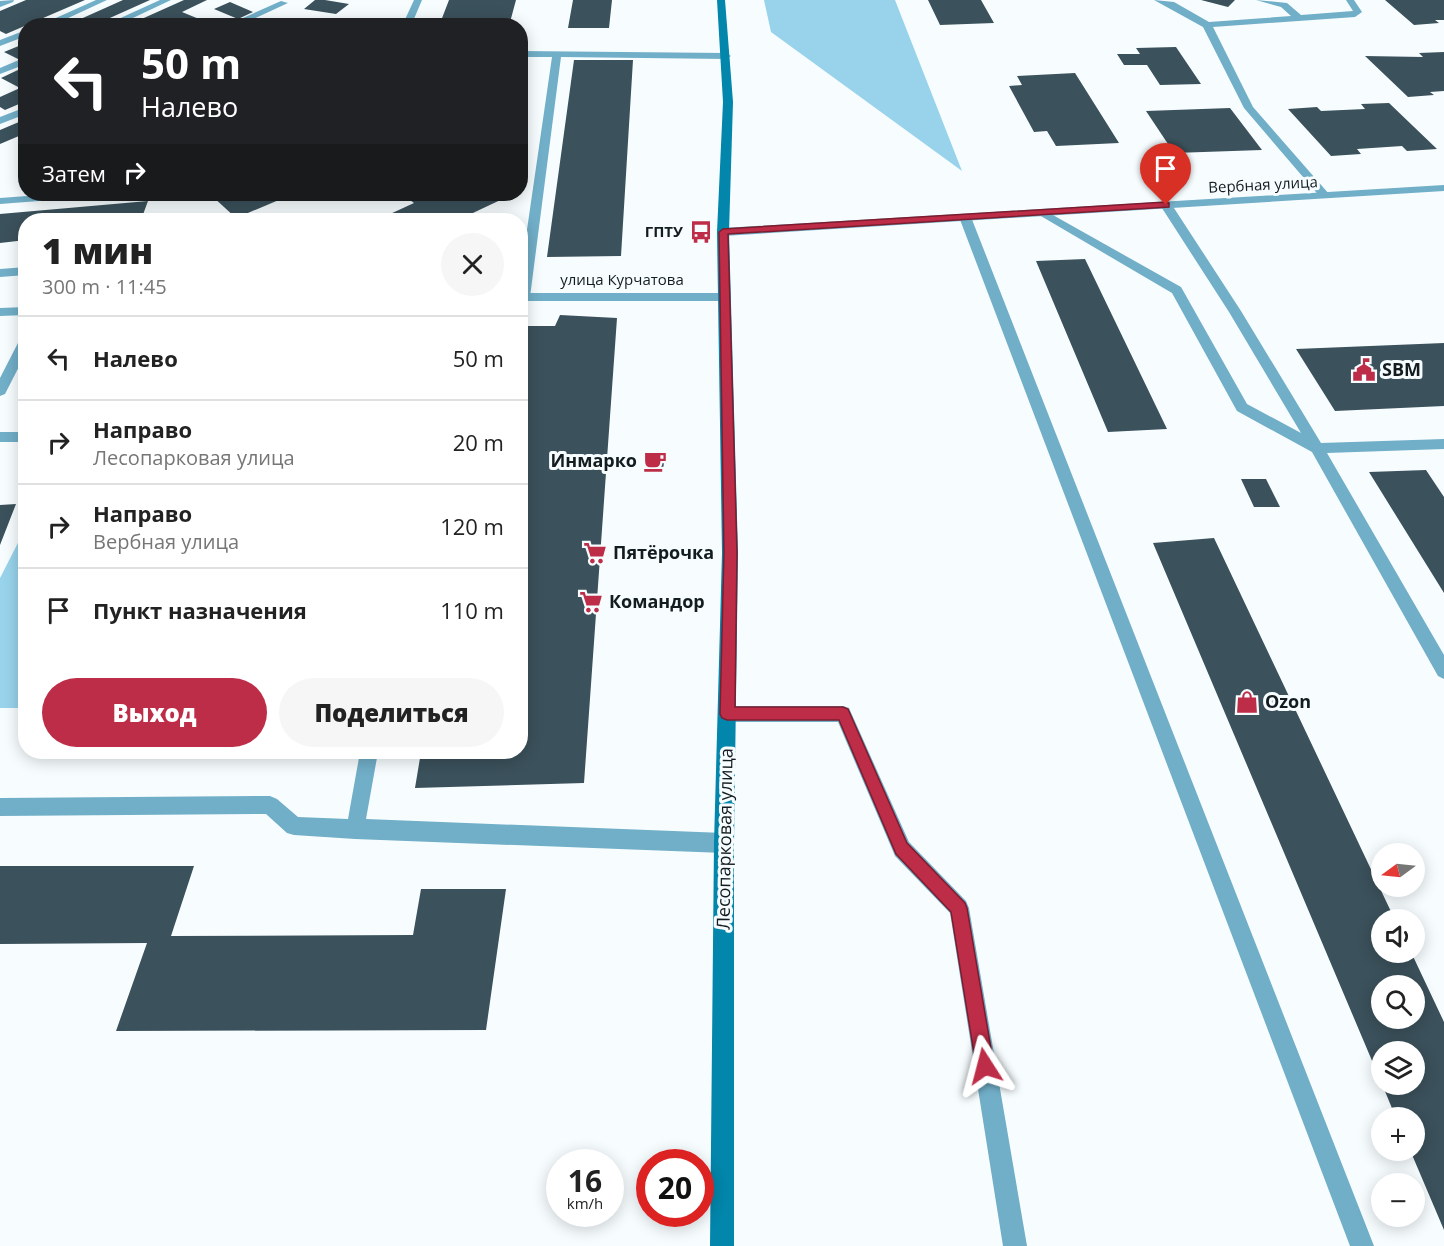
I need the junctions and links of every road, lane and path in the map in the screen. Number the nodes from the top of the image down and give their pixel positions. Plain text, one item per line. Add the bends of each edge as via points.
1 (10, 0) edge
2 (103, 0) edge
3 (167, 0) edge
4 (418, 0) edge
5 (722, 0) edge
6 (1158, 0) edge
7 (1260, 0) edge
8 (1350, 0) edge
9 (284, 3) dead end
10 (0, 4) edge
11 (61, 18) edge
12 (125, 18) edge
13 (248, 18) edge
14 (410, 18) edge
15 (1300, 19) junction
16 (1207, 25) junction
17 (18, 36) edge
18 (0, 44) edge
19 (528, 54) edge
20 (557, 54) junction
21 (726, 56) junction
22 (18, 63) edge
23 (0, 71) edge
24 (18, 113) edge
25 (0, 121) edge
26 (1444, 188) edge
27 (1325, 196) junction
28 (18, 200) edge
29 (0, 201) edge
30 (1166, 205) junction
31 (1040, 212) junction
32 (965, 217) junction
33 (723, 232) junction
34 (528, 255) edge
35 (18, 272) edge
36 (0, 273) edge
37 (528, 297) edge
38 (724, 297) junction
39 (18, 311) edge
40 (0, 312) edge
41 (18, 355) edge
42 (0, 391) edge
43 (0, 437) edge
44 (18, 437) edge
45 (1444, 444) edge
46 (1317, 448) junction
47 (1444, 671) edge
48 (727, 714) junction
49 (368, 759) edge
50 (0, 807) edge
51 (355, 830) junction
52 (724, 843) junction
53 (722, 1246) edge
54 (1015, 1246) edge
55 (1362, 1246) edge

1 - 10 street
2 - 11 street
3 - 12 street
4 - 14 street
5 - 21 main road, Лесопарковая улица
6 - 16 street
7 - 15 street via 1288,7
8 - 15 street via 1358,12 1355,14
9 - 13 street
15 - 16 street
16 - 27 street via 1249,108
17 - 18 street
19 - 20 street
20 - 21 street
20 - 34 street
21 - 33 main road, Лесопарковая улица
22 - 23 street
24 - 25 street
26 - 27 street, Вербная улица
27 - 30 street, Вербная улица
28 - 29 street
30 - 31 street, Вербная улица
30 - 46 street
31 - 32 street, Вербная улица
31 - 46 street via 1176,290 1242,407
32 - 33 street, Вербная улица
32 - 55 street
33 - 38 main road, Лесопарковая улица
35 - 36 street
37 - 38 street, улица Курчатова
38 - 48 main road, Лесопарковая улица via 730,553
39 - 40 street
41 - 42 street
43 - 44 street
45 - 46 street
46 - 47 street
48 - 52 main road, Лесопарковая улица
48 - 54 street via 843,714 902,849 959,908
49 - 51 street
50 - 51 street via 270,805 294,826
51 - 52 street
52 - 53 main road, Лесопарковая улица

